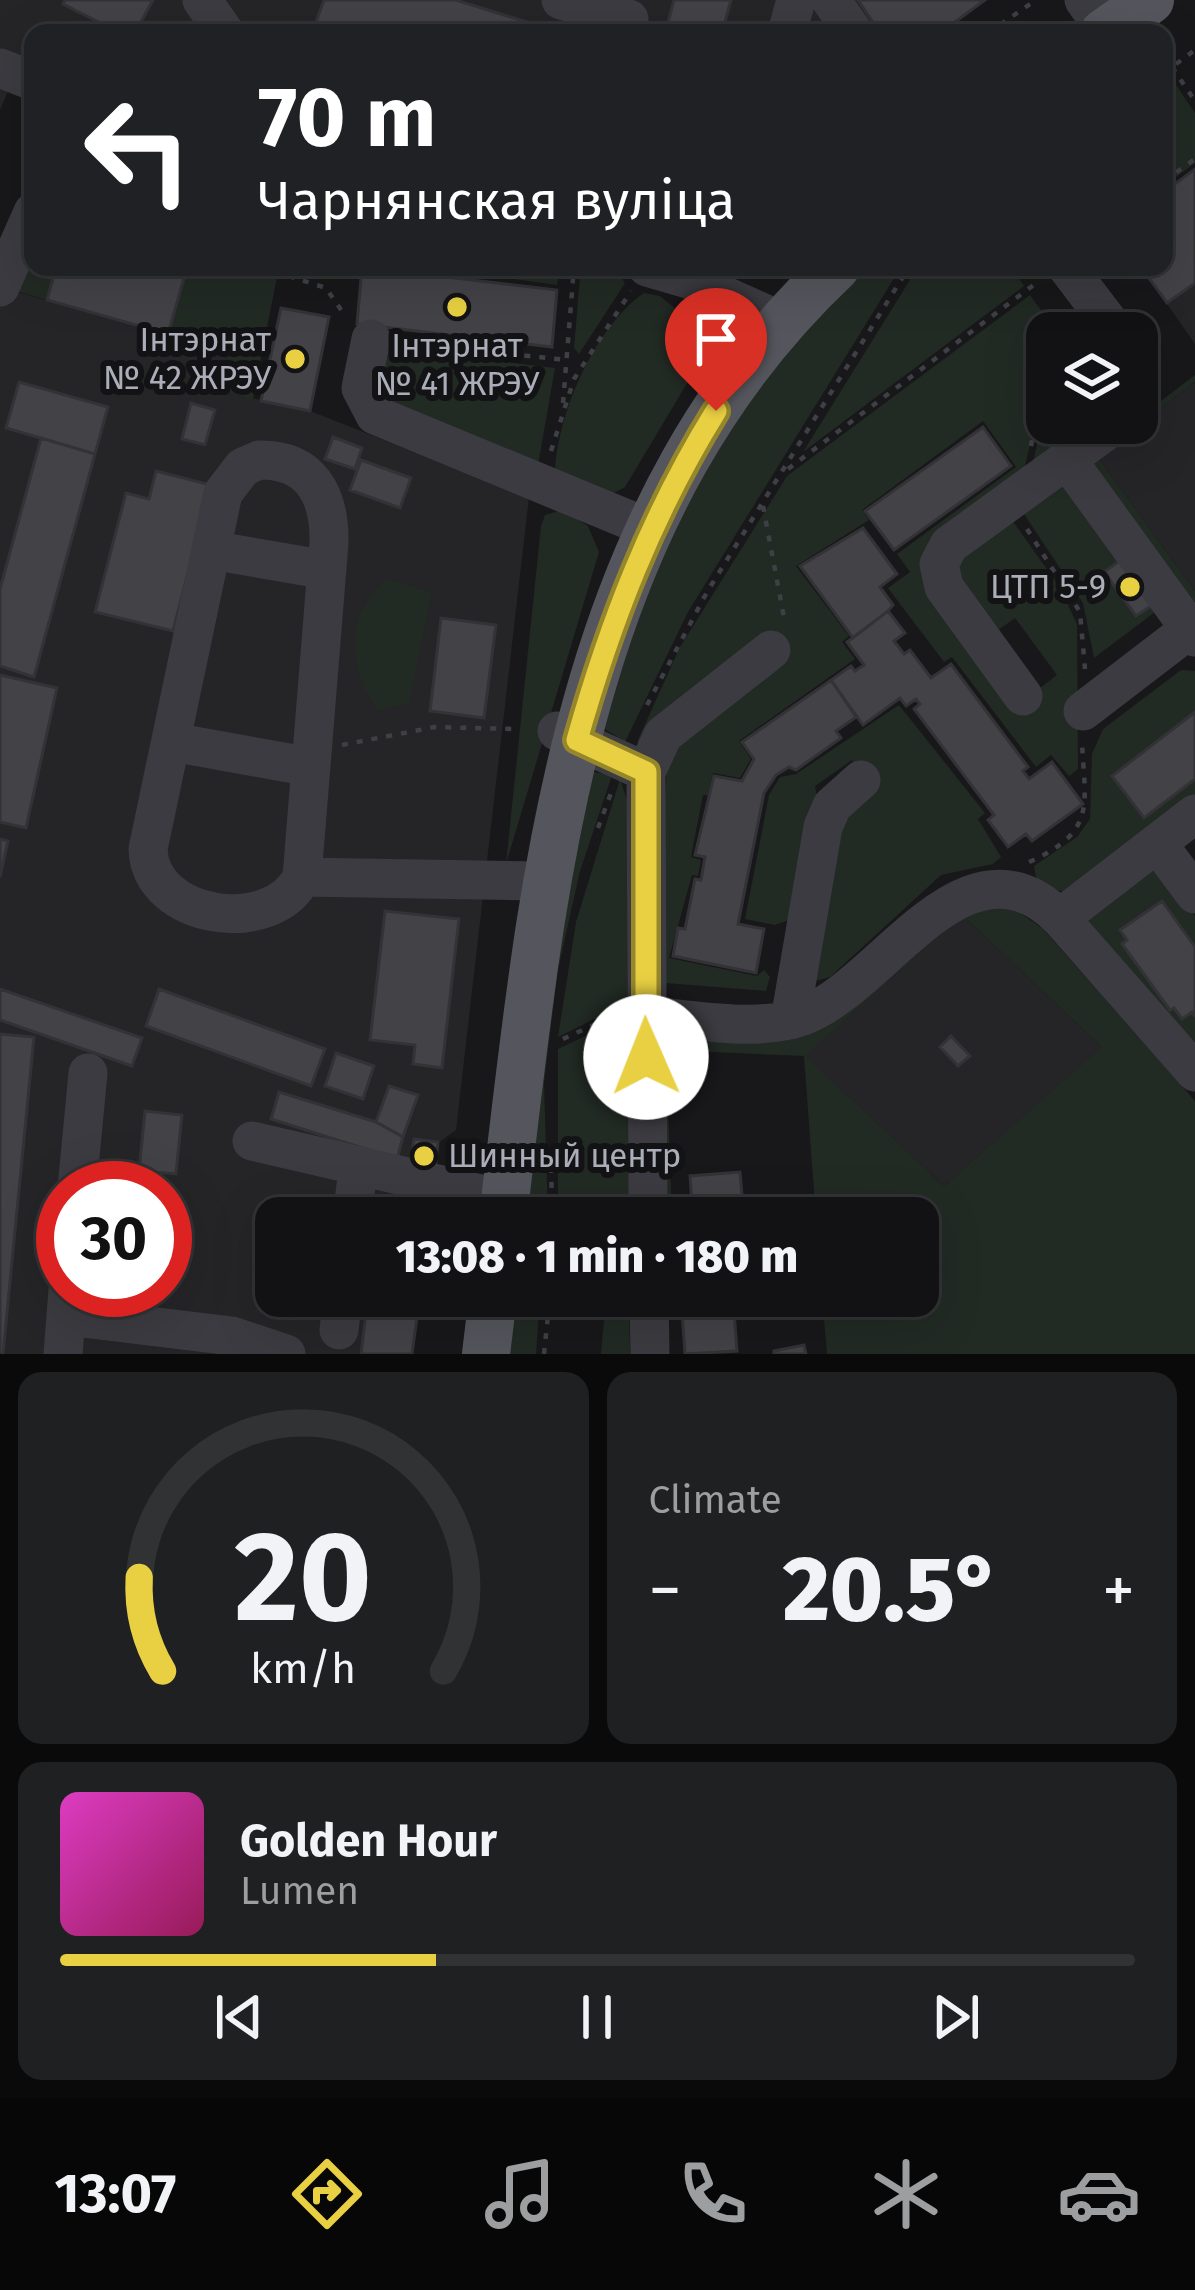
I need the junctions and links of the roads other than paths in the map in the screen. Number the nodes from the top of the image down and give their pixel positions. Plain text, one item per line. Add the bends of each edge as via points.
1 (561, 0) edge
2 (1150, 0) edge
3 (1184, 0) edge
4 (629, 17) edge
5 (1111, 24) edge
6 (1114, 24) edge
7 (24, 232) edge
8 (670, 276) edge
9 (799, 276) edge
10 (824, 276) edge
11 (1055, 276) edge
12 (0, 286) edge
13 (1094, 312) edge
14 (773, 316) junction
15 (371, 339) road end
16 (1090, 444) edge
17 (1068, 461) junction
18 (640, 525) junction
19 (211, 550) junction
20 (327, 570) junction
21 (1192, 633) edge
22 (780, 648) road end
23 (1023, 696) dead end
24 (1083, 711) road end
25 (549, 733) junction
26 (172, 742) junction
27 (312, 759) junction
28 (646, 772) junction
29 (861, 780) dead end
30 (1195, 814) edge
31 (1156, 843) junction
32 (302, 878) junction
33 (532, 881) junction
34 (1195, 894) edge
35 (1060, 917) junction
36 (645, 1009) junction
37 (790, 1019) junction
38 (1195, 1072) edge
39 (88, 1073) dead end
40 (253, 1142) dead end
41 (80, 1161) edge
42 (358, 1169) junction
43 (355, 1197) edge
44 (448, 1197) edge
45 (492, 1197) edge
46 (648, 1197) edge
47 (470, 1317) edge
48 (491, 1317) edge
49 (650, 1317) edge
50 (66, 1320) edge
51 (146, 1340) edge
52 (286, 1354) edge
53 (466, 1354) edge
54 (486, 1354) edge
55 (650, 1354) edge

1 - 4 street
2 - 5 main road
3 - 6 main road
7 - 12 street
8 - 14 street
9 - 14 main road
10 - 14 main road
11 - 13 street
14 - 18 main road via 676,431
15 - 18 street via 361,388 375,415
16 - 17 street
17 - 21 street
17 - 23 street via 949,545 939,564
18 - 25 main road
19 - 20 street
19 - 20 street via 231,479 259,460 277,460 315,480 325,498
19 - 26 street
20 - 27 street
21 - 24 street
22 - 28 street via 663,735
25 - 28 street
25 - 33 main road
26 - 27 street
26 - 32 street via 148,849 160,887 183,904 251,913 287,900
27 - 32 street
28 - 36 street
29 - 37 street via 823,826
30 - 31 street
31 - 34 street
31 - 35 street
32 - 33 street
33 - 45 main road
35 - 37 street via 1013,888 964,896 825,1004
35 - 38 street
36 - 37 street
36 - 46 street
39 - 41 street
40 - 42 street
42 - 43 street
42 - 44 street
47 - 53 main road
48 - 54 main road
49 - 55 street
50 - 51 street
51 - 52 street via 253,1340

